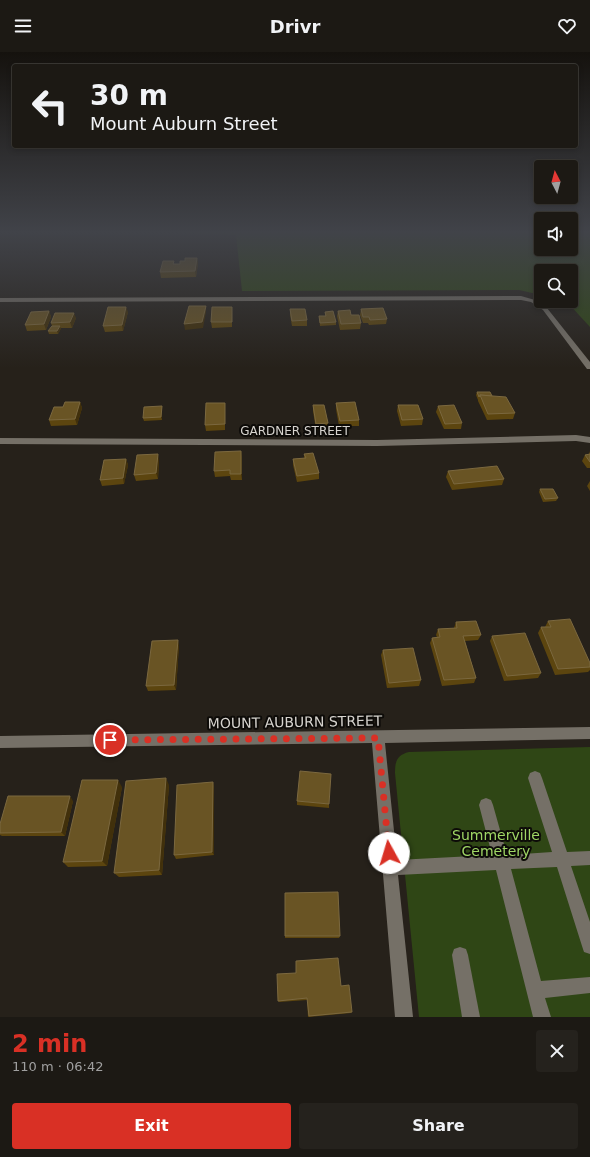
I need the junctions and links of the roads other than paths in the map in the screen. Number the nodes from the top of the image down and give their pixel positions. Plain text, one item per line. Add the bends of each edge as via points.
1 (0, 300) edge
2 (590, 367) edge
3 (590, 440) edge
4 (0, 441) edge
5 (590, 733) edge
6 (378, 738) junction
7 (0, 742) edge
8 (535, 778) dead end
9 (486, 805) dead end
10 (590, 858) edge
11 (562, 860) junction
12 (502, 862) junction
13 (390, 868) junction
14 (590, 946) edge
15 (460, 955) dead end
16 (590, 986) edge
17 (535, 990) junction
18 (404, 1017) edge
19 (471, 1017) edge
20 (542, 1017) edge

1 - 2 street via 508,297 533,301 544,309
3 - 4 street, GARDNER STREET via 576,438 377,444
5 - 6 street, MOUNT AUBURN STREET
6 - 7 street, MOUNT AUBURN STREET
6 - 13 street
8 - 11 street
9 - 12 street
10 - 11 street
11 - 12 street
11 - 14 street
12 - 13 street
12 - 17 street
13 - 18 street
15 - 19 street
16 - 17 street
17 - 20 street

